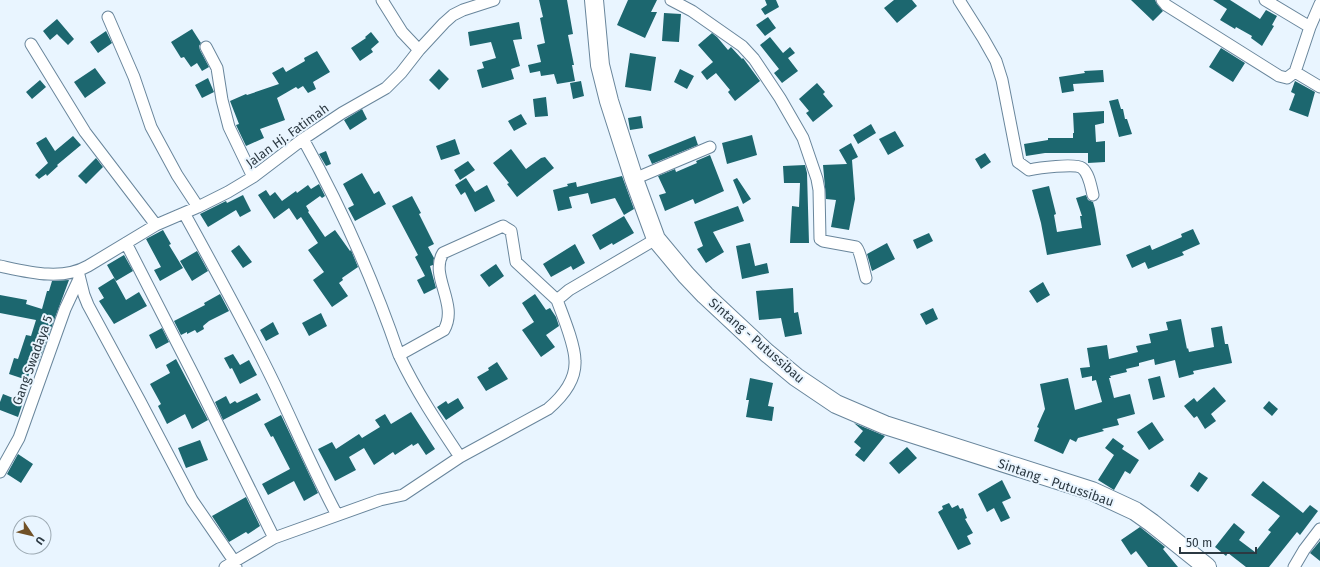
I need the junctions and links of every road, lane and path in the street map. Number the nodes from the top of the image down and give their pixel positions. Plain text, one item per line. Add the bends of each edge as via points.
1 (382, 0) edge
2 (494, 0) edge
3 (594, 0) edge
4 (671, 0) edge
5 (959, 0) edge
6 (1265, 0) edge
7 (1165, 2) edge
8 (1319, 10) edge
9 (108, 17) dead end
10 (1310, 27) junction
11 (31, 44) dead end
12 (206, 47) dead end
13 (419, 50) junction
14 (1295, 72) junction
15 (1320, 87) edge
16 (302, 139) junction
17 (710, 147) dead end
18 (253, 177) junction
19 (634, 178) junction
20 (1093, 194) dead end
21 (198, 207) junction
22 (184, 213) junction
23 (156, 225) junction
24 (656, 239) junction
25 (126, 243) junction
26 (0, 266) edge
27 (79, 275) junction
28 (866, 278) dead end
29 (557, 300) junction
30 (399, 355) junction
31 (460, 457) junction
32 (0, 472) edge
33 (337, 515) junction
34 (1320, 529) edge
35 (274, 538) junction
36 (232, 565) edge
37 (1207, 567) edge
38 (1294, 567) edge

1 - 13 street via 402,32
2 - 13 street, Jalan Hj. Fatimah via 453,16
3 - 19 highway, Sintang - Putussibau via 600,65
4 - 28 street via 728,35 754,59 803,138 819,190 820,239 856,247
5 - 20 street via 996,61 1018,162 1029,170 1077,166 1083,169
6 - 10 street
7 - 14 street via 1279,76 1288,78
8 - 10 street
9 - 21 street via 134,77 151,127
10 - 14 street
11 - 23 street via 85,132
12 - 18 street via 218,68 229,127
13 - 16 street, Jalan Hj. Fatimah via 386,88
14 - 15 street
16 - 18 street, Jalan Hj. Fatimah
16 - 30 street via 331,193 372,281
17 - 19 street
18 - 21 street, Jalan Hj. Fatimah
19 - 24 highway, Sintang - Putussibau
21 - 22 street, Jalan Hj. Fatimah
22 - 23 street, Jalan Hj. Fatimah
22 - 33 street via 274,382 316,476
23 - 25 street, Jalan Hj. Fatimah
24 - 29 street via 569,290
24 - 37 highway, Sintang - Putussibau via 705,295 767,353 796,377 836,404 885,425 1097,494 1135,511
25 - 27 street, Jalan Hj. Fatimah
25 - 35 street
26 - 27 street via 27,272
27 - 32 street, Gang Swadaya 5 via 19,438
27 - 36 street via 88,305 192,500
29 - 30 street via 516,262 511,231 503,226 443,253 439,258 439,269 448,308 448,323 444,330
29 - 31 street via 576,362 569,384 560,398 548,409
30 - 31 street via 428,409
31 - 33 street via 403,495
33 - 35 street
34 - 38 street
35 - 36 street

